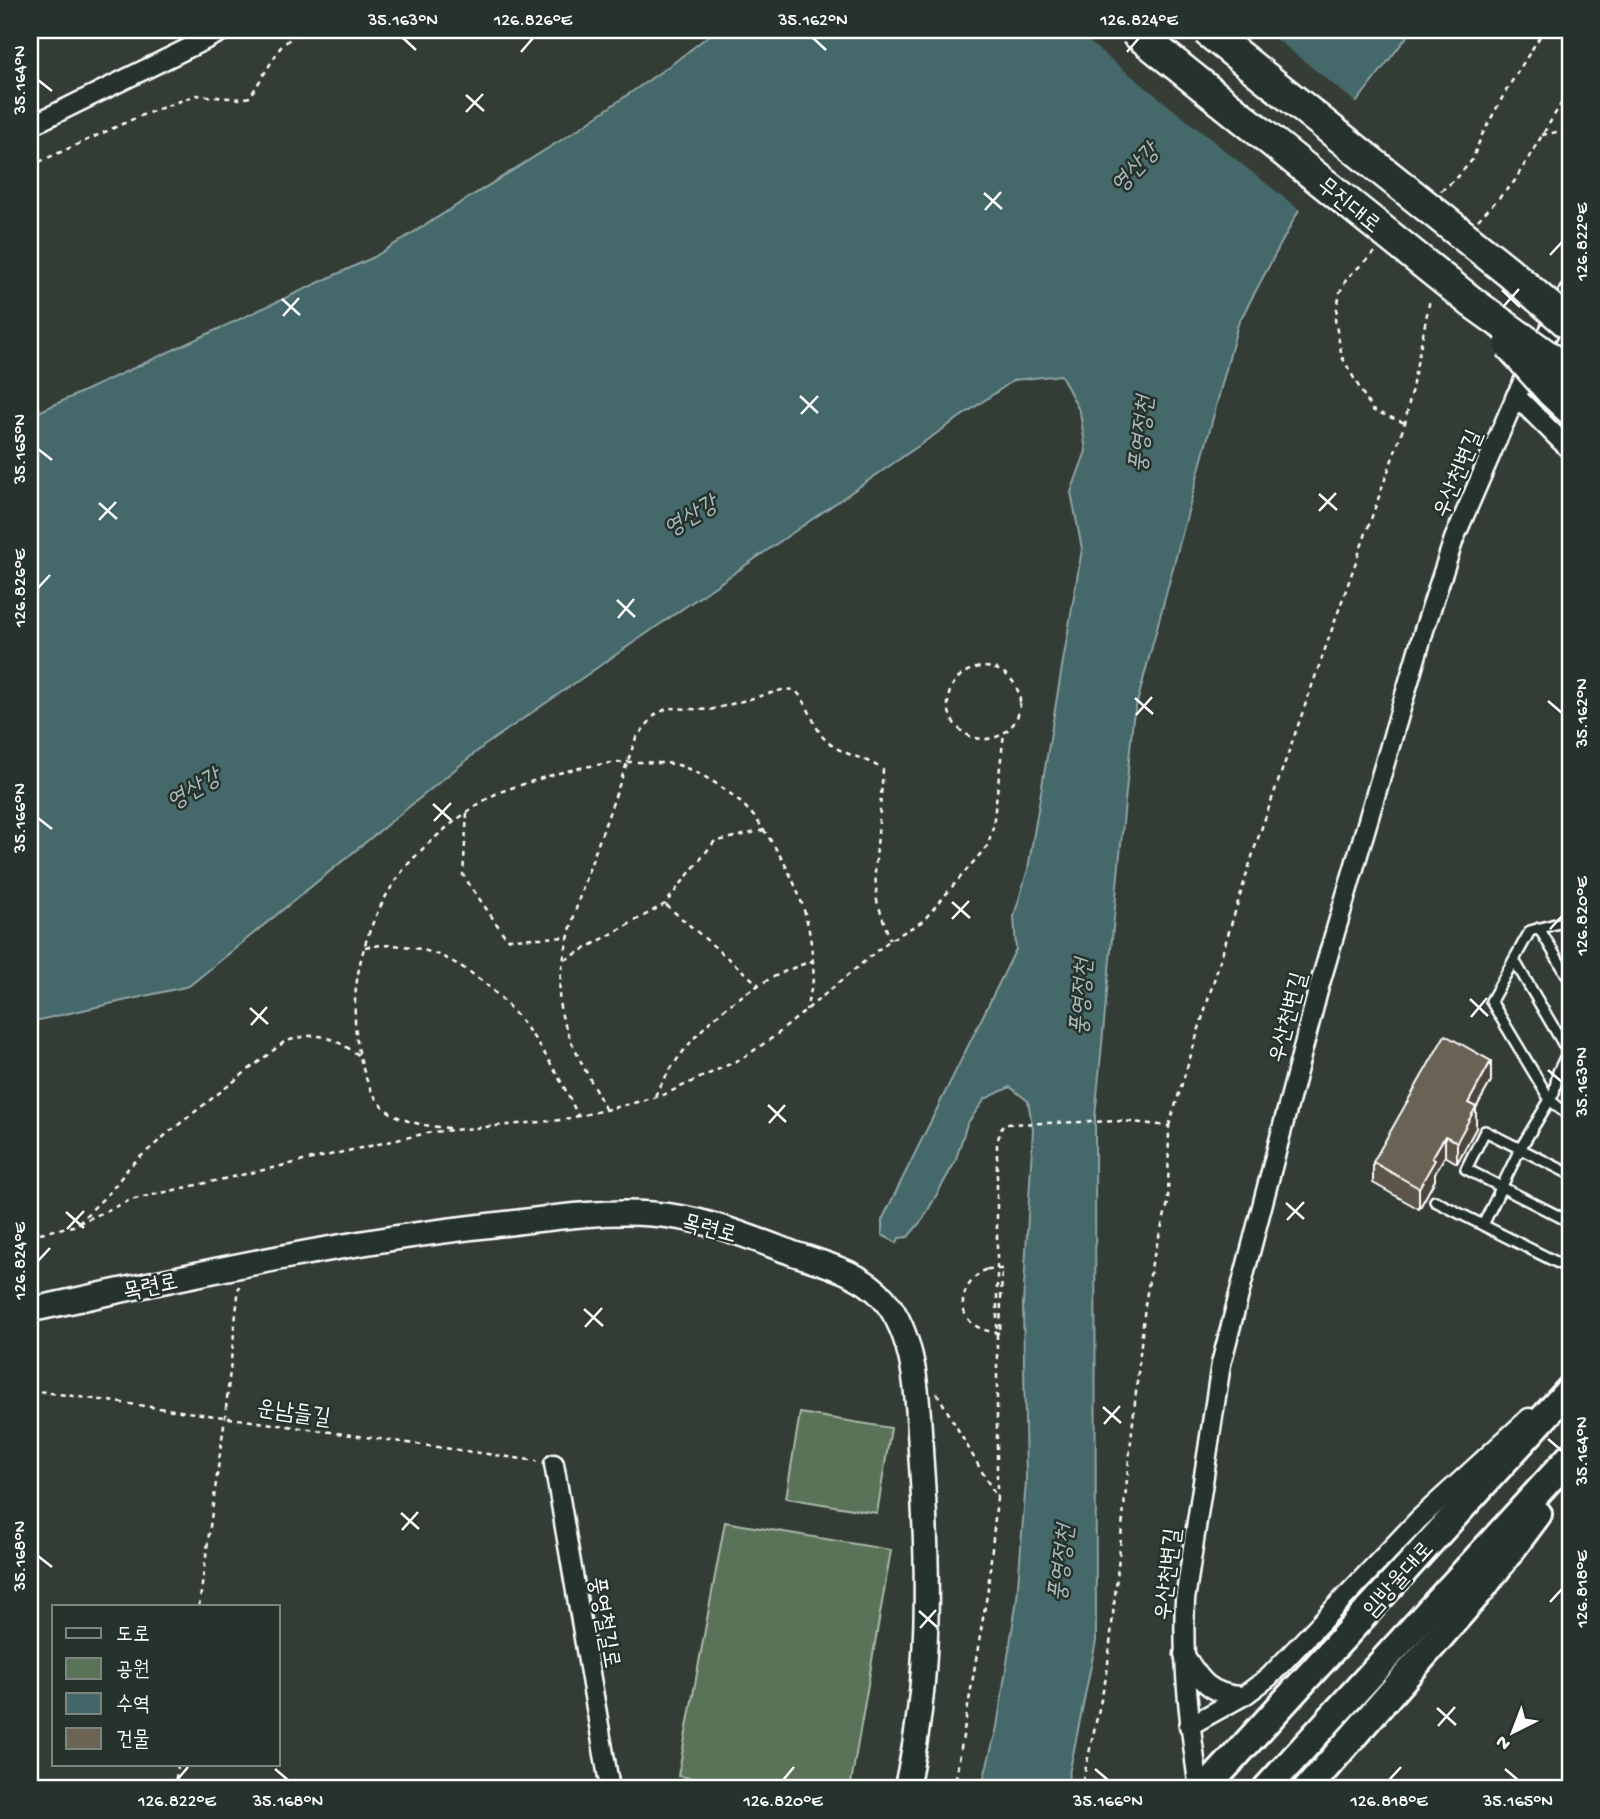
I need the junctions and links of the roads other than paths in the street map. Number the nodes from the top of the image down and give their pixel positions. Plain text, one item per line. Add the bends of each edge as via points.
1 (225, 30) edge
2 (1133, 30) edge
3 (1206, 30) edge
4 (30, 126) edge
5 (1509, 272) junction
6 (1570, 290) edge
7 (1570, 306) edge
8 (1570, 325) edge
9 (1565, 386) edge
10 (1516, 396) junction
11 (1570, 450) edge
12 (1570, 920) edge
13 (1539, 928) junction
14 (1514, 960) junction
15 (1570, 980) edge
16 (1569, 1049) edge
17 (1550, 1100) junction
18 (1570, 1117) edge
19 (1520, 1149) junction
20 (1570, 1174) edge
21 (1501, 1186) junction
22 (1435, 1201) dead end
23 (1570, 1222) edge
24 (1483, 1225) junction
25 (1570, 1269) edge
26 (30, 1310) edge
27 (1570, 1380) edge
28 (1570, 1389) edge
29 (1570, 1457) edge
30 (554, 1464) road end
31 (1570, 1472) edge
32 (1184, 1654) junction
33 (1242, 1696) junction
34 (1189, 1726) junction
35 (610, 1789) edge
36 (905, 1789) edge
37 (1199, 1789) edge
38 (1205, 1789) edge
39 (1266, 1789) edge
40 (1307, 1789) edge

1 - 4 street
2 - 9 highway, 무진대로, bridge via 1473,303
3 - 5 highway, 무진대로, bridge
5 - 7 highway, bridge
5 - 8 highway, 무진대로, bridge
6 - 10 street, 우산천변길
10 - 11 street
10 - 32 street, 우산천변길 via 1445,565 1319,987 1221,1364 1185,1600
12 - 13 lane
13 - 14 lane via 1530,931
13 - 15 lane
14 - 16 lane
14 - 17 lane via 1491,1001
16 - 17 lane
17 - 18 lane
17 - 19 lane
19 - 20 lane
19 - 21 lane
19 - 21 lane via 1485,1131 1466,1169
21 - 23 lane
21 - 24 lane
22 - 24 lane
24 - 25 lane
26 - 36 street, 목련로 via 427,1232 596,1213 695,1220 835,1268 869,1285 883,1297 906,1339 918,1401 928,1551 926,1643 916,1746
27 - 33 street via 1419,1519 1269,1677
28 - 38 main road, 임방울대로
29 - 39 main road, 임방울대로
30 - 35 street, 풍영철길로
31 - 40 main road via 1481,1590
32 - 33 street via 1214,1690
32 - 34 street, 우산천변길
33 - 34 street
34 - 37 street, 우산천변길

